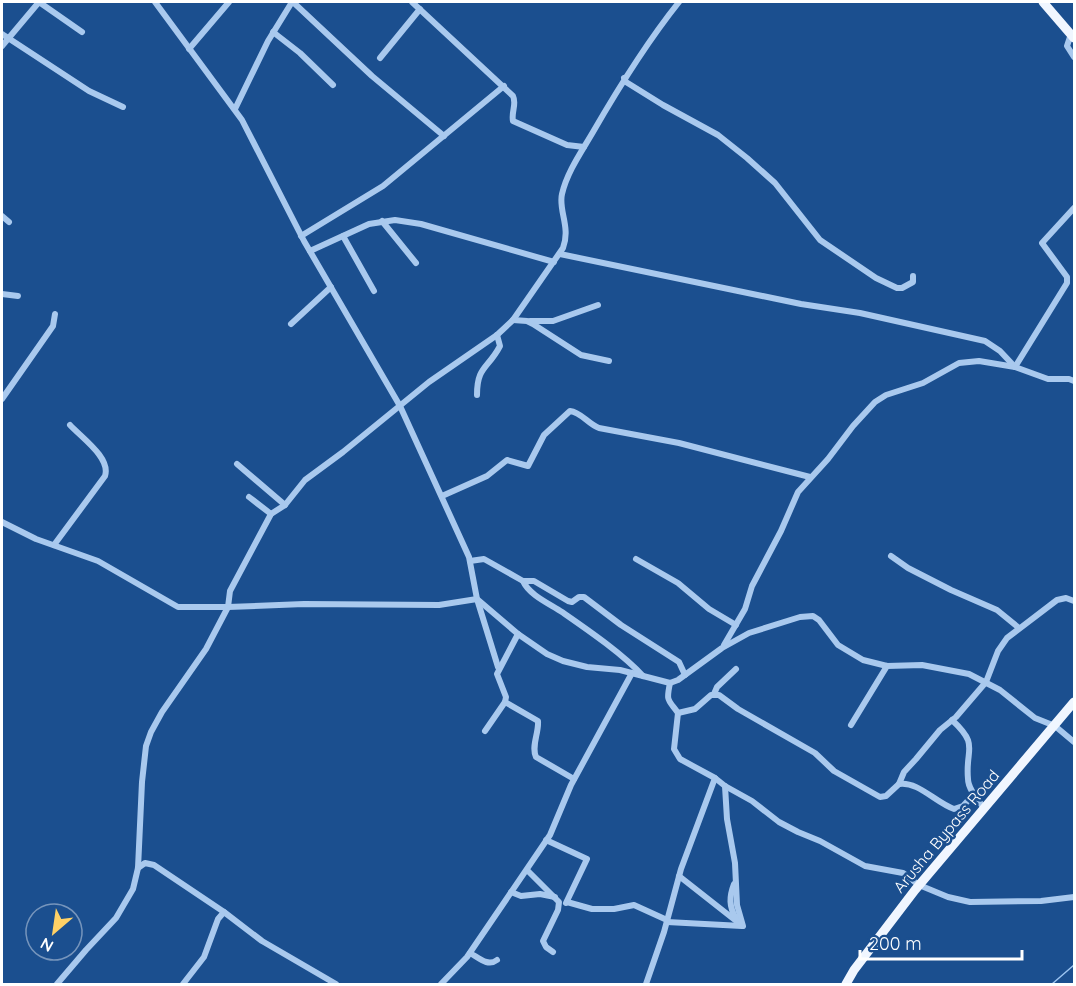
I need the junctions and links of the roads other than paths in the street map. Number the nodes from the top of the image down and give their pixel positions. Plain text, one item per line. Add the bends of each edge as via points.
1 (155, 2) edge
2 (229, 2) edge
3 (292, 2) edge
4 (412, 2) edge
5 (679, 2) edge
6 (1043, 2) edge
7 (420, 9) junction
8 (82, 32) dead end
9 (273, 32) junction
10 (1073, 36) edge
11 (4, 37) edge
12 (2, 46) edge
13 (189, 49) junction
14 (1074, 57) edge
15 (380, 58) dead end
16 (624, 78) junction
17 (333, 86) dead end
18 (504, 86) junction
19 (123, 107) dead end
20 (235, 109) junction
21 (444, 136) junction
22 (584, 147) junction
23 (1074, 208) edge
24 (2, 216) edge
25 (382, 221) junction
26 (9, 222) dead end
27 (301, 236) junction
28 (343, 236) junction
29 (310, 251) junction
30 (560, 254) junction
31 (554, 262) junction
32 (416, 263) dead end
33 (913, 276) dead end
34 (331, 286) junction
35 (374, 291) dead end
36 (2, 294) edge
37 (18, 296) dead end
38 (598, 305) dead end
39 (55, 314) dead end
40 (513, 320) junction
41 (527, 321) junction
42 (291, 324) dead end
43 (497, 335) junction
44 (609, 361) dead end
45 (1015, 367) junction
46 (1074, 381) edge
47 (477, 395) dead end
48 (2, 399) edge
49 (400, 406) junction
50 (70, 425) dead end
51 (237, 464) dead end
52 (810, 477) junction
53 (442, 496) junction
54 (249, 497) dead end
55 (285, 505) junction
56 (271, 514) junction
57 (2, 522) edge
58 (54, 545) junction
59 (891, 556) dead end
60 (636, 559) dead end
61 (470, 561) junction
62 (523, 581) junction
63 (477, 599) junction
64 (1074, 601) edge
65 (228, 607) junction
66 (736, 625) junction
67 (1018, 628) junction
68 (518, 634) junction
69 (722, 648) junction
70 (886, 666) junction
71 (498, 668) junction
72 (736, 669) dead end
73 (632, 673) junction
74 (685, 675) junction
75 (644, 676) junction
76 (986, 682) junction
77 (670, 683) junction
78 (714, 694) junction
79 (505, 702) junction
80 (1074, 702) edge
81 (678, 713) junction
82 (952, 720) junction
83 (851, 725) dead end
84 (1055, 726) junction
85 (485, 731) dead end
86 (1074, 742) edge
87 (715, 778) junction
88 (574, 779) junction
89 (899, 784) junction
90 (725, 786) junction
91 (974, 794) junction
92 (984, 808) junction
93 (546, 840) junction
94 (138, 868) junction
95 (527, 870) junction
96 (679, 876) junction
97 (919, 885) junction
98 (511, 892) junction
99 (1074, 897) edge
100 (556, 898) junction
101 (567, 902) junction
102 (560, 905) junction
103 (224, 912) junction
104 (667, 921) junction
105 (743, 926) junction
106 (553, 952) dead end
107 (470, 953) junction
108 (497, 960) dead end
109 (57, 984) edge
110 (183, 984) edge
111 (336, 984) edge
112 (441, 984) edge
113 (646, 984) edge
114 (846, 984) edge

1 - 13 street
2 - 13 street
3 - 9 street
3 - 21 street
4 - 7 street
5 - 16 street
6 - 10 main road
7 - 15 street
7 - 18 street
8 - 11 street via 39,2
9 - 17 street
9 - 20 street
10 - 14 street via 1067,46
11 - 12 street
11 - 19 street via 89,91
13 - 20 street
16 - 22 street
16 - 33 street via 718,135 768,177 814,234 876,278 902,288 913,282
18 - 21 street
18 - 22 street via 515,99 513,121 567,145
20 - 27 street
21 - 27 street via 382,186
22 - 30 street via 562,194 566,239
23 - 45 street via 1042,243 1067,277 1067,283
24 - 26 street
25 - 28 street
25 - 31 street via 422,224
25 - 32 street
27 - 29 street
28 - 29 street
28 - 35 street
29 - 34 street
30 - 31 street
30 - 45 street via 985,341
31 - 40 street
34 - 42 street
34 - 49 street
36 - 37 street
38 - 41 street via 553,321
39 - 48 street via 53,326
40 - 41 street
40 - 43 street
41 - 44 street via 581,355
43 - 47 street via 500,346 478,377
43 - 49 street
45 - 46 street via 1048,379
45 - 52 street via 979,361 959,363 923,383 886,394 864,412
49 - 53 street
49 - 55 street via 305,480
50 - 58 street via 104,460 107,470
51 - 55 street
52 - 53 street via 679,443 599,428 576,411 570,411 544,435 528,466 507,460 487,476
52 - 66 street via 793,501
53 - 61 street
54 - 56 street
55 - 56 street
56 - 65 street via 230,591
57 - 58 street
58 - 65 street via 98,561 178,607
59 - 67 street via 997,610
60 - 66 street via 678,583
61 - 62 street via 484,559
61 - 63 street
62 - 74 street via 534,581 570,602 584,597 679,662
62 - 75 street via 537,596
63 - 65 street via 439,605
63 - 68 street
63 - 71 street
64 - 67 street via 1061,598
65 - 94 street via 206,649 162,712 146,746
66 - 69 street
67 - 76 street via 1002,644
68 - 71 street
68 - 73 street via 547,654 573,664
69 - 70 street via 759,629 800,616 813,616 843,649
69 - 74 street
70 - 76 street via 922,665 960,671
70 - 83 street
71 - 79 street
72 - 78 street
73 - 75 street
73 - 88 street
74 - 77 street
75 - 77 street
76 - 82 street
76 - 84 street via 1035,718
77 - 81 street via 667,698
78 - 81 street via 695,709
78 - 89 street via 814,753 834,771 875,796 886,795
79 - 85 street
79 - 88 street via 538,721 536,757
80 - 84 main road, Arusha Bypass Road
81 - 87 street via 674,738 677,755
82 - 89 street via 904,771
82 - 91 street via 970,742 968,779
84 - 86 street
84 - 92 main road, Arusha Bypass Road
87 - 90 street
87 - 96 street
88 - 93 street
89 - 91 street via 912,785 954,809
90 - 97 street via 798,832 865,866 903,873
90 - 105 street via 737,905
91 - 92 street
92 - 97 main road, Arusha Bypass Road
93 - 95 street
93 - 101 street via 587,859
94 - 103 street via 154,865
94 - 109 street via 122,911
95 - 98 street
95 - 100 street
96 - 104 street
96 - 105 street
97 - 99 street via 953,899 980,903
97 - 114 main road, Arusha Bypass Road
98 - 100 street
98 - 107 street
100 - 102 street
101 - 102 street
101 - 104 street via 604,910 634,905
102 - 106 street via 543,941
103 - 110 street via 204,957
103 - 111 street via 262,941
104 - 105 street
104 - 113 street
107 - 108 street via 487,963
107 - 112 street

